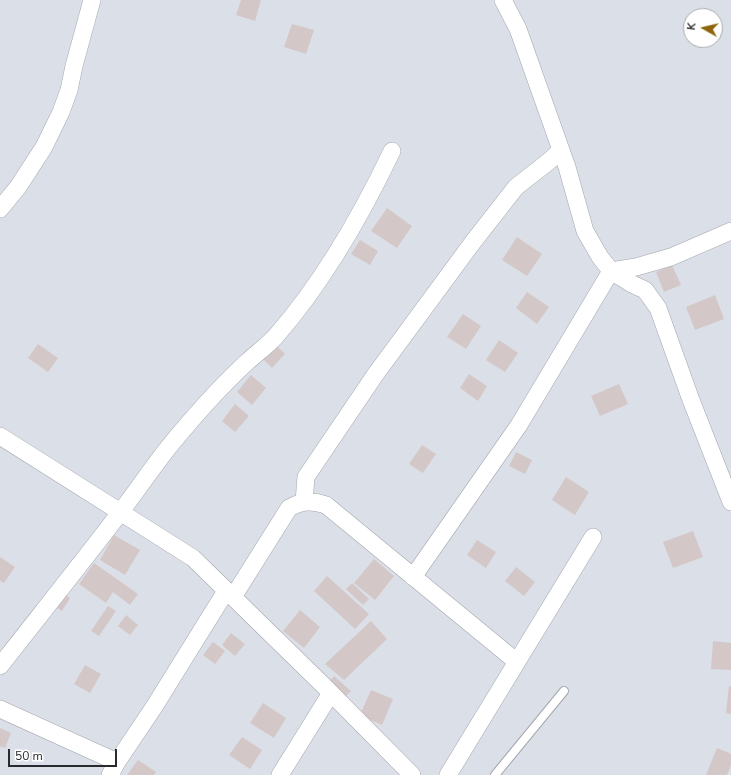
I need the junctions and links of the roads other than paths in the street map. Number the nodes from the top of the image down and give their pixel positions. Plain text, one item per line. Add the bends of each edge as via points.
1 (92, 0) edge
2 (503, 0) edge
3 (392, 150) dead end
4 (561, 150) junction
5 (0, 209) edge
6 (731, 231) edge
7 (611, 271) junction
8 (0, 436) edge
9 (304, 502) junction
10 (731, 502) edge
11 (121, 513) junction
12 (593, 537) dead end
13 (413, 577) junction
14 (230, 594) junction
15 (517, 662) junction
16 (0, 666) edge
17 (564, 691) dead end
18 (331, 693) junction
19 (0, 708) edge
20 (114, 768) edge
21 (280, 775) edge
22 (412, 775) edge
23 (448, 775) edge
24 (495, 775) edge

1 - 5 street via 61,112 44,147
2 - 4 street via 518,29
3 - 11 street via 344,241 298,308 275,337 196,415 172,443
4 - 7 street via 585,231
4 - 9 street via 516,187 380,368 306,477
6 - 7 street via 671,257
7 - 10 street via 644,290 658,308
7 - 13 street via 519,425
8 - 11 street
9 - 13 street via 319,502 326,505
9 - 14 street via 289,508
11 - 14 street via 193,558
11 - 16 street
12 - 15 street
13 - 15 street
14 - 18 street
14 - 20 street
15 - 23 street
17 - 24 lane
18 - 21 street
18 - 22 street
19 - 20 street

